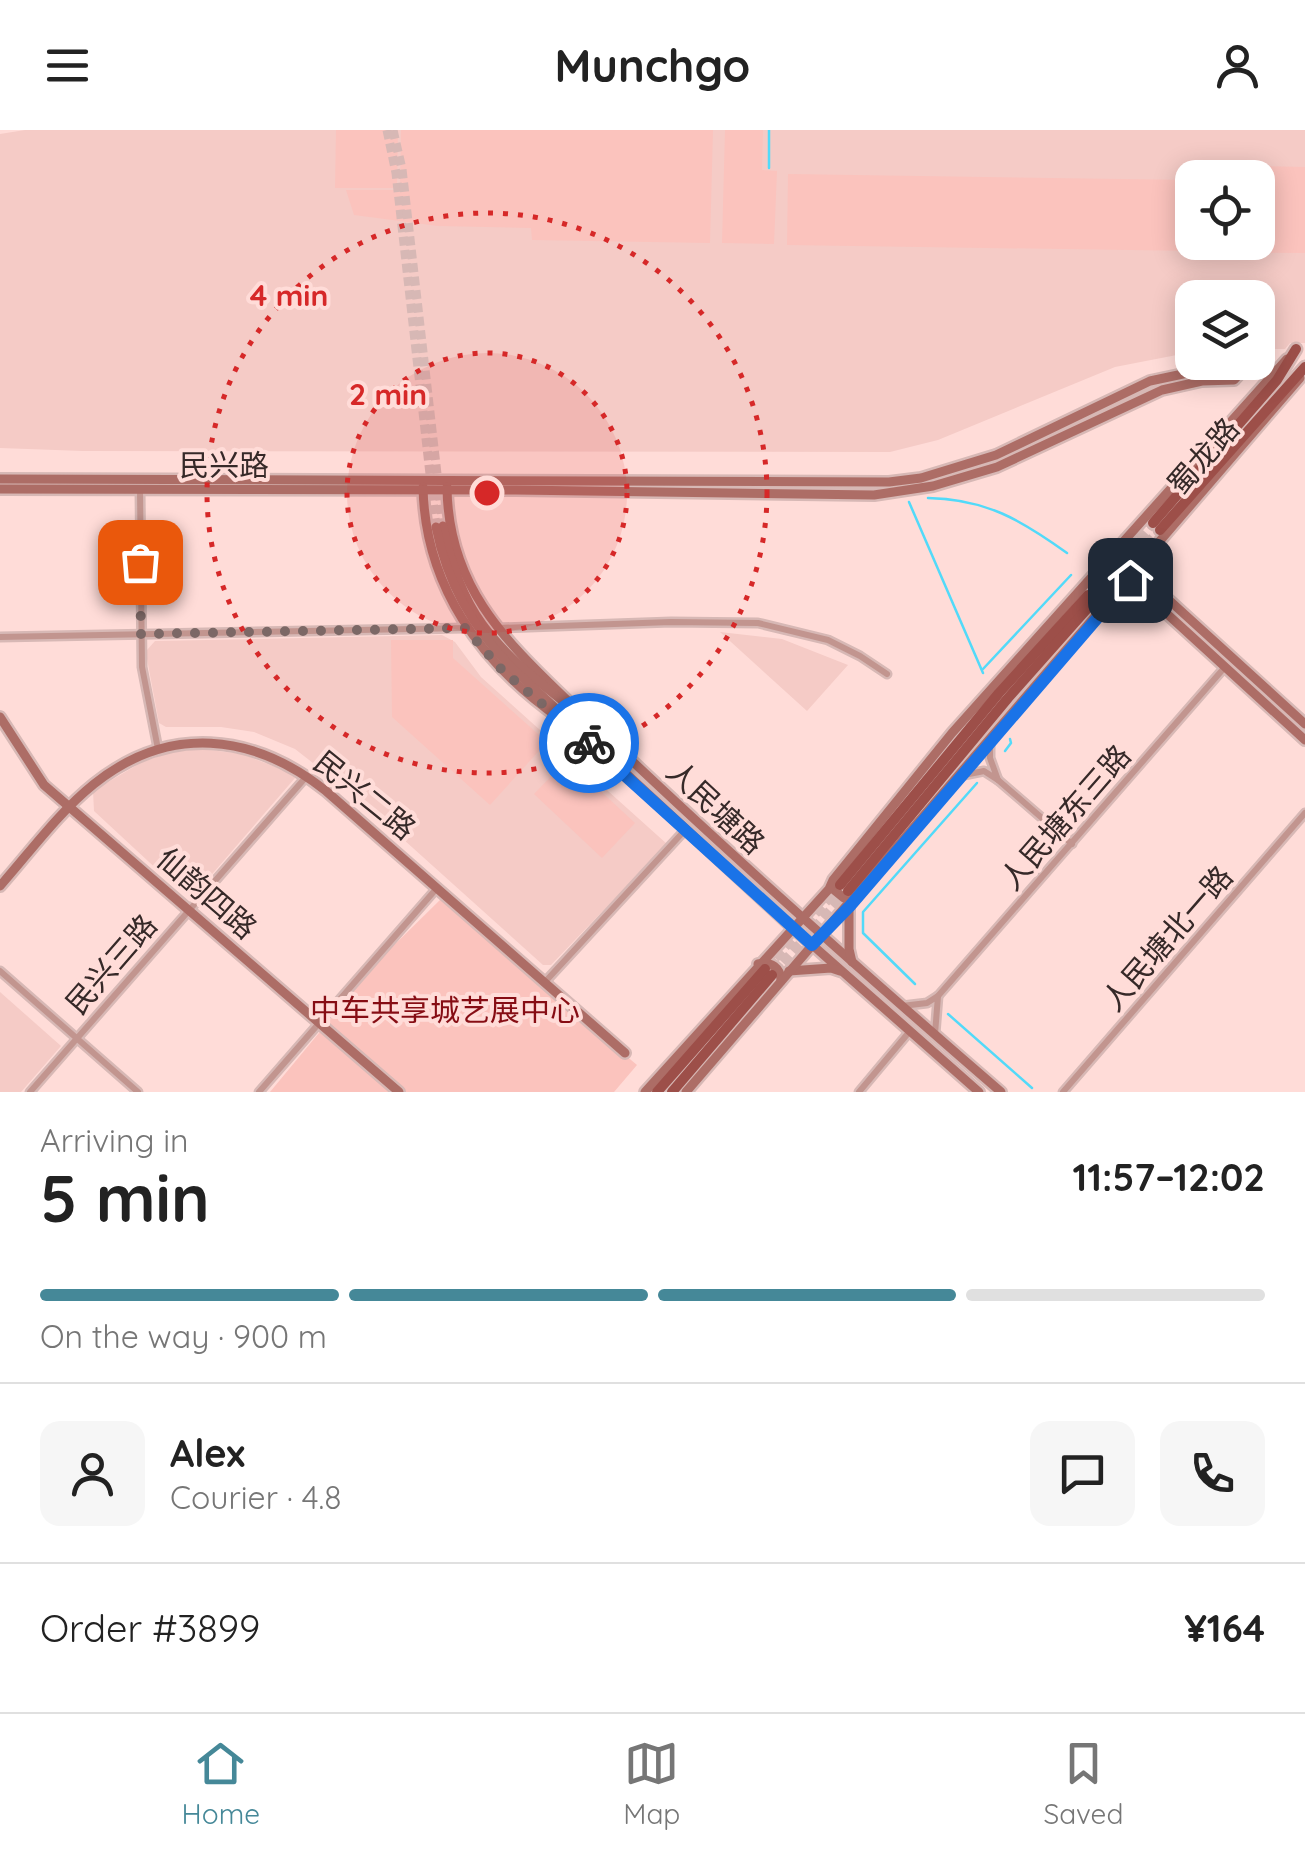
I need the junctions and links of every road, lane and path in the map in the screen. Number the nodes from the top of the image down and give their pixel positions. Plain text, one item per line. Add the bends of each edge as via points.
1 (1292, 353) joint
2 (1305, 369) edge
3 (0, 479) edge
4 (140, 484) junction
5 (423, 484) junction
6 (447, 485) junction
7 (0, 490) edge
8 (439, 525) junction
9 (1111, 555) junction
10 (1137, 571) junction
11 (1130, 580) junction
12 (1092, 597) tunnel mouth
13 (465, 628) junction
14 (496, 628) junction
15 (141, 634) junction
16 (0, 637) edge
17 (1225, 667) junction
18 (888, 674) dead end
19 (0, 717) edge
20 (1305, 724) edge
21 (596, 728) junction
22 (2, 730) edge
23 (575, 730) junction
24 (990, 740) junction
25 (1305, 740) edge
26 (158, 749) junction
27 (307, 776) junction
28 (958, 776) junction
29 (998, 780) junction
30 (70, 807) junction
31 (1305, 813) edge
32 (686, 829) junction
33 (1072, 844) junction
34 (0, 886) edge
35 (436, 888) junction
36 (845, 888) junction
37 (850, 906) junction
38 (188, 909) junction
39 (801, 918) junction
40 (792, 927) junction
41 (822, 937) junction
42 (812, 945) junction
43 (853, 964) junction
44 (0, 971) edge
45 (788, 971) junction
46 (843, 972) junction
47 (769, 973) junction
48 (544, 983) junction
49 (938, 996) junction
50 (902, 1006) junction
51 (318, 1024) junction
52 (910, 1032) junction
53 (936, 1036) junction
54 (77, 1038) junction
55 (625, 1054) dead end
56 (30, 1092) edge
57 (138, 1092) edge
58 (259, 1092) edge
59 (398, 1092) edge
60 (645, 1092) edge
61 (658, 1092) edge
62 (672, 1092) edge
63 (686, 1092) edge
64 (859, 1092) edge
65 (980, 1092) edge
66 (1001, 1092) edge
67 (1062, 1092) edge

1 - 2 main road, 蜀龙路 via 1156,526
1 - 9 main road, 蜀龙路
2 - 10 main road, 蜀龙路
3 - 4 main road, 民兴路
4 - 5 main road, 民兴路
4 - 7 main road, 民兴路
4 - 15 street
5 - 6 main road, 民兴路
5 - 8 main road
6 - 6 main road via 900,493 997,467 1162,390 1234,380 1244,369 1150,381 996,455 921,478
6 - 8 main road
8 - 13 main road via 435,562
8 - 14 main road
8 - 21 main road, 人民塘路 via 470,605 491,635
8 - 23 main road, 人民塘路 via 452,582 474,624
9 - 10 main road
9 - 11 main road
9 - 36 main road, 蜀龙路 via 952,733
10 - 11 main road, 蜀龙路
10 - 20 main road
11 - 17 main road
11 - 24 main road, 蜀龙路
12 - 36 main road via 999,693
13 - 15 street
13 - 23 main road via 503,671
14 - 18 street via 758,623 828,640
14 - 21 main road
15 - 16 street
15 - 26 street
17 - 25 main road
17 - 33 street, 人民塘东三路
19 - 22 main road, 仙韵四路
21 - 39 main road, 人民塘路
22 - 30 main road, 仙韵四路
23 - 32 main road, 人民塘路
24 - 28 main road, 蜀龙路
24 - 29 street
26 - 27 main road, 民兴二路 via 233,745
26 - 30 main road, 民兴二路 via 97,782
27 - 35 main road, 民兴二路
27 - 38 street, 民兴三路
28 - 29 street via 984,772
28 - 36 main road, 蜀龙路
29 - 33 street
30 - 34 main road, 民兴二路
30 - 38 main road, 仙韵四路
31 - 67 street, 人民塘北一路
32 - 40 main road, 人民塘路
32 - 48 street
33 - 49 street, 人民塘东三路
35 - 48 main road, 民兴二路
35 - 51 street
36 - 37 main road
36 - 39 main road via 828,889
37 - 41 main road
37 - 43 main road
38 - 51 main road, 仙韵四路
38 - 54 street, 民兴三路
39 - 40 main road
39 - 41 main road, 人民塘路
40 - 42 main road, 人民塘路
40 - 47 main road
41 - 42 main road
41 - 43 main road, 人民塘路
42 - 45 main road
42 - 46 main road, 人民塘路
43 - 50 main road, 人民塘路
44 - 54 street
45 - 46 main road
45 - 47 main road
46 - 52 main road, 人民塘路
47 - 60 main road
47 - 61 main road
47 - 62 main road
47 - 63 main road
48 - 55 main road, 民兴二路
49 - 50 street
49 - 53 street
50 - 53 main road, 人民塘路
51 - 58 street
51 - 59 main road, 仙韵四路
52 - 64 street
52 - 65 main road, 人民塘路
53 - 66 main road, 人民塘路
54 - 56 street, 民兴三路
54 - 57 street

